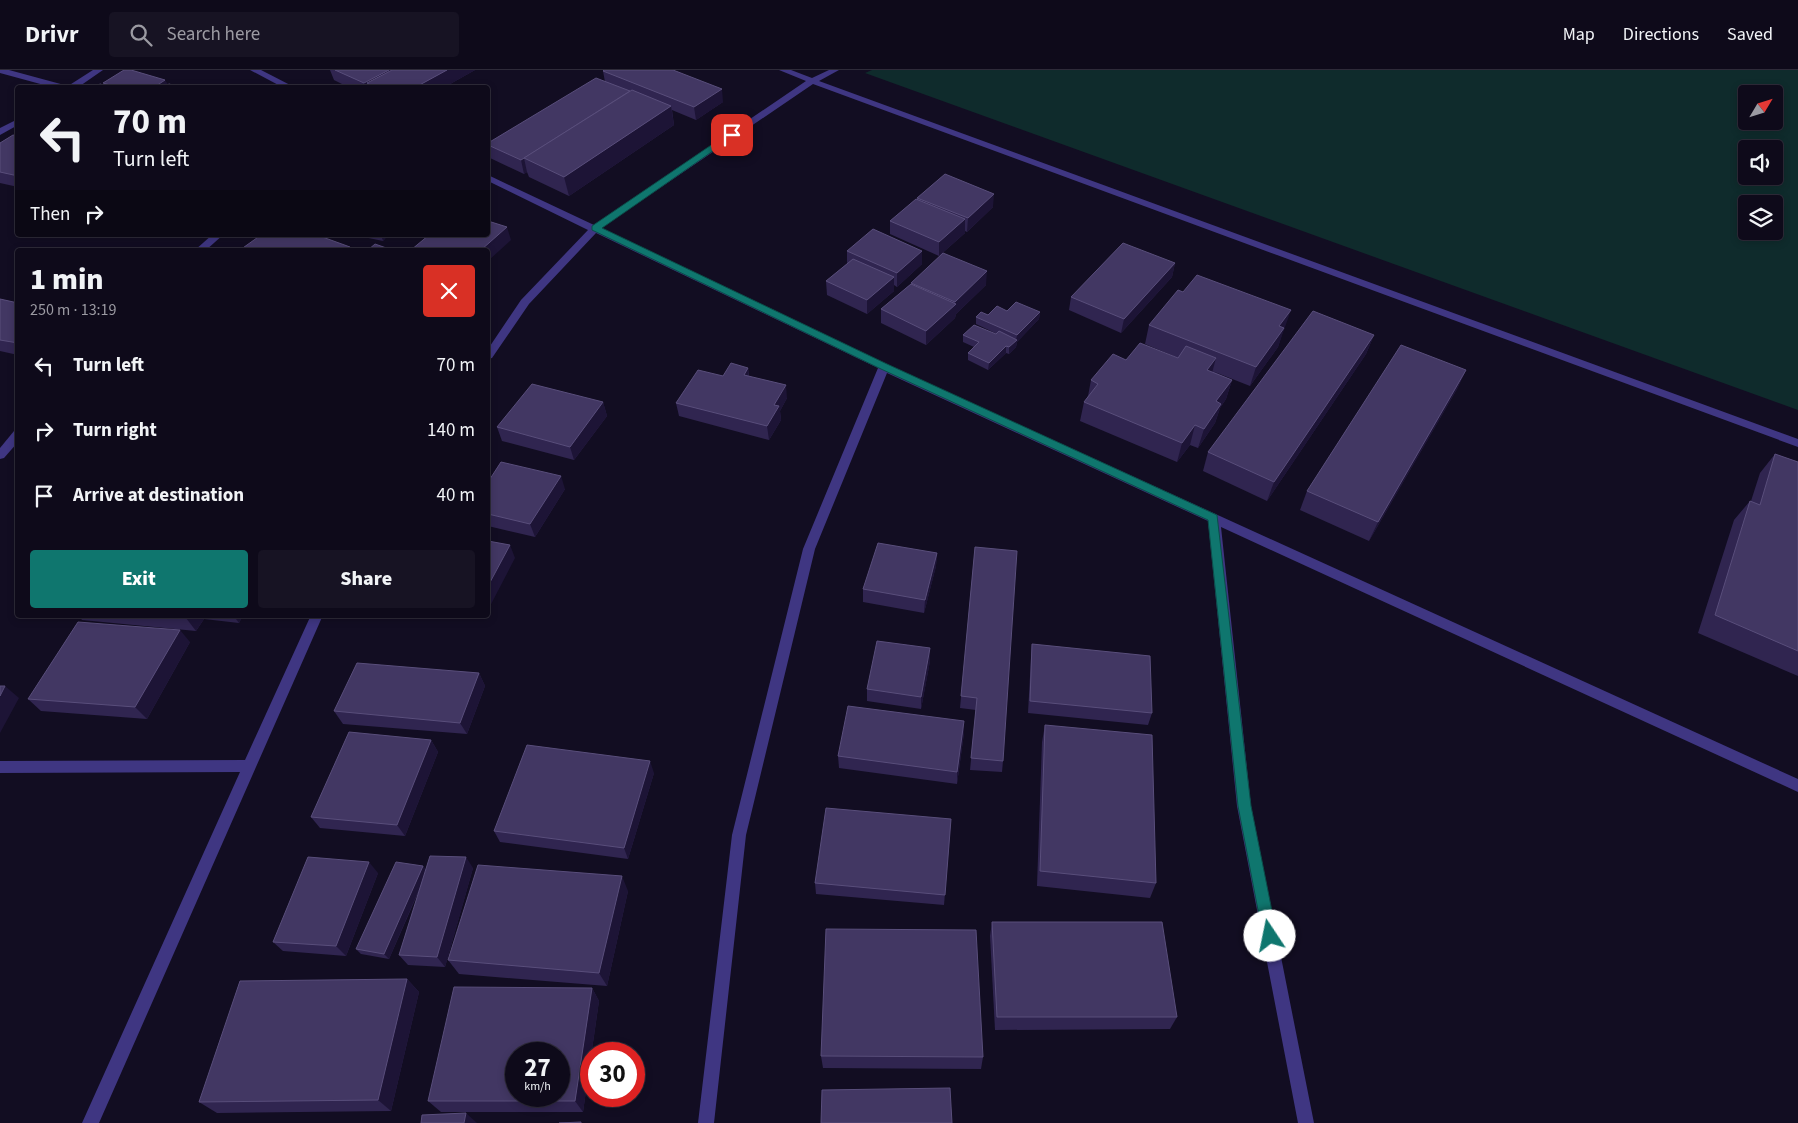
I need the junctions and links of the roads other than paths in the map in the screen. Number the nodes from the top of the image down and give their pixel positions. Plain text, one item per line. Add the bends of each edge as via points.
1 (0, 70) edge
2 (99, 70) edge
3 (254, 70) edge
4 (783, 70) edge
5 (835, 70) edge
6 (812, 80) junction
7 (55, 85) edge
8 (76, 85) edge
9 (286, 85) edge
10 (15, 123) edge
11 (0, 132) edge
12 (490, 179) edge
13 (595, 228) junction
14 (216, 237) edge
15 (202, 248) edge
16 (490, 353) edge
17 (884, 366) junction
18 (15, 438) edge
19 (1798, 443) edge
20 (0, 455) edge
21 (1214, 518) junction
22 (316, 618) edge
23 (249, 766) junction
24 (0, 767) edge
25 (1798, 786) edge
26 (90, 1123) edge
27 (706, 1123) edge
28 (1306, 1123) edge

1 - 7 street
2 - 8 street
3 - 9 street
4 - 6 street
5 - 6 street
6 - 13 street
6 - 19 street
10 - 11 street
12 - 13 street
13 - 16 street via 525,302
13 - 17 street
14 - 15 street
17 - 21 street
17 - 27 street via 809,549 742,826
18 - 20 street
21 - 25 street
21 - 28 street via 1244,806
22 - 23 street
23 - 24 street
23 - 26 street

